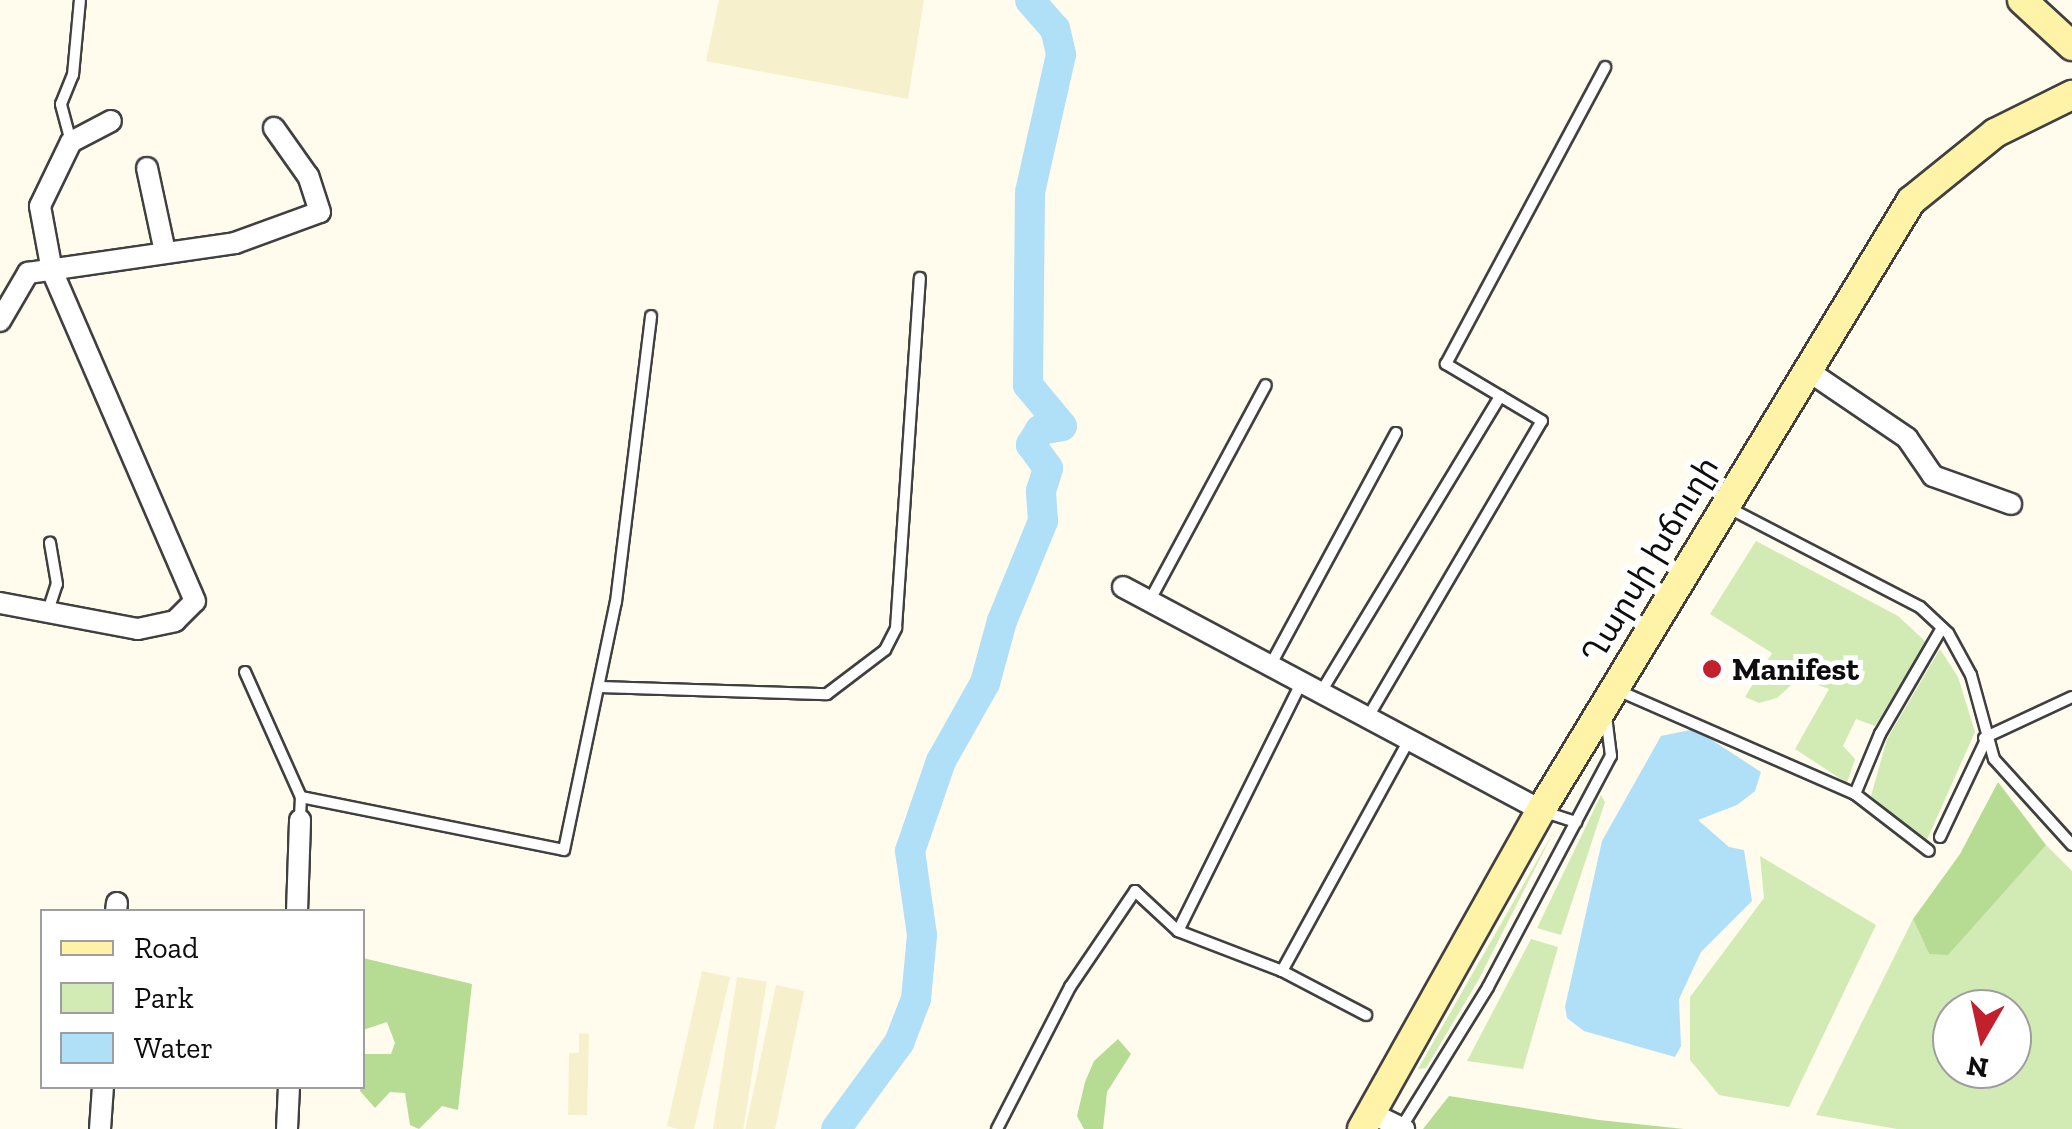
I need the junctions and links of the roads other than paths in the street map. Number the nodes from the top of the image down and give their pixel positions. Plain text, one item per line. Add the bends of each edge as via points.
1 (80, 0) edge
2 (2022, 0) edge
3 (2072, 46) edge
4 (1605, 68) dead end
5 (2072, 95) edge
6 (111, 121) dead end
7 (274, 128) dead end
8 (70, 142) junction
9 (147, 168) dead end
10 (164, 252) junction
11 (52, 272) junction
12 (920, 278) dead end
13 (651, 316) dead end
14 (0, 321) edge
15 (1808, 370) junction
16 (1266, 385) dead end
17 (1500, 396) junction
18 (1396, 432) dead end
19 (2011, 504) dead end
20 (1724, 505) junction
21 (50, 543) dead end
22 (1123, 587) dead end
23 (1150, 601) junction
24 (0, 602) edge
25 (48, 612) junction
26 (1942, 628) junction
27 (1270, 666) junction
28 (245, 672) dead end
29 (1302, 682) junction
30 (600, 687) junction
31 (1321, 692) junction
32 (1609, 696) junction
33 (2072, 697) edge
34 (1368, 717) junction
35 (1410, 739) junction
36 (1985, 740) junction
37 (1855, 794) junction
38 (301, 797) junction
39 (1541, 810) junction
40 (300, 820) joint
41 (1576, 822) junction
42 (1940, 837) dead end
43 (2072, 845) edge
44 (1929, 851) dead end
45 (297, 909) edge
46 (1178, 931) junction
47 (1282, 971) junction
48 (1366, 1015) dead end
49 (103, 1089) edge
50 (289, 1089) edge
51 (1366, 1121) edge
52 (1402, 1128) edge
53 (100, 1129) edge
54 (287, 1129) edge
55 (997, 1129) edge

1 - 8 lane via 62,104
2 - 3 main road
4 - 17 lane via 1446,364
5 - 15 main road, Ղարսի խճուղի via 1995,132 1910,201
6 - 8 street
7 - 10 street via 308,176 320,212 235,242
8 - 11 street via 40,206
9 - 10 street
10 - 11 street
11 - 14 street via 28,273
11 - 25 street via 195,601 175,621 138,629
12 - 30 lane via 896,628 885,650 827,694
13 - 30 lane
15 - 19 street via 1906,438 1933,476
15 - 20 main road, Ղարսի խճուղի
16 - 23 lane
17 - 31 lane
17 - 34 lane via 1542,421
18 - 27 lane
20 - 26 lane via 1920,608
20 - 32 main road, Ղարսի խճուղի
21 - 25 lane via 57,584
22 - 23 street
23 - 27 street
24 - 25 street
26 - 36 lane via 1971,675
26 - 37 lane via 1880,734
27 - 29 street
28 - 38 lane
29 - 31 street
29 - 46 lane
30 - 38 lane via 564,850
31 - 34 street
32 - 37 lane
32 - 39 main road, Ղարսի խճուղի
32 - 41 lane via 1611,756
33 - 36 lane
34 - 35 street
35 - 39 street
35 - 47 lane
36 - 42 lane
36 - 43 lane
37 - 44 lane
38 - 40 lane
39 - 41 lane
39 - 51 main road, Ղարսի խճուղի
40 - 45 street
41 - 52 lane via 1488,987
46 - 47 lane
46 - 55 lane via 1135,891 1070,987
47 - 48 lane
49 - 53 street
50 - 54 street
51 - 52 street

